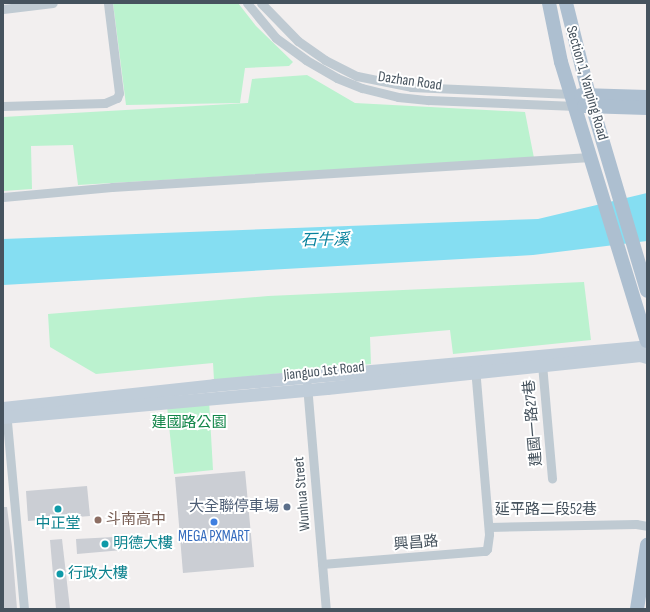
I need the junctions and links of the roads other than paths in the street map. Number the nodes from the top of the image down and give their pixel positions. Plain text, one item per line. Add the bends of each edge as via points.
1 (53, 3) edge
2 (108, 3) edge
3 (247, 3) edge
4 (261, 3) edge
5 (549, 3) edge
6 (566, 3) edge
7 (3, 9) edge
8 (647, 97) edge
9 (574, 100) junction
10 (590, 101) junction
11 (3, 106) edge
12 (647, 108) edge
13 (590, 157) junction
14 (3, 197) edge
15 (645, 280) edge
16 (647, 341) edge
17 (647, 346) edge
18 (647, 358) edge
19 (542, 364) junction
20 (475, 366) junction
21 (306, 383) junction
22 (5, 412) edge
23 (552, 479) dead end
24 (647, 526) edge
25 (489, 527) junction
26 (647, 545) edge
27 (322, 564) junction
28 (24, 609) edge
29 (326, 609) edge
30 (637, 609) edge

1 - 7 street
2 - 11 street via 119,93 113,102
3 - 9 street, Dazhan Road via 276,38 306,60 337,78 362,88 398,97 428,100
4 - 9 street, Dazhan Road via 298,41 325,60 357,76 411,87
5 - 9 main road, Section 1, Yanping Road via 559,53
6 - 10 main road, Section 1, Yanping Road
8 - 10 main road
9 - 10 main road
9 - 13 main road, Section 1, Yanping Road
10 - 12 main road
10 - 15 main road, Section 1, Yanping Road
13 - 14 street via 112,187
13 - 16 main road, Section 1, Yanping Road
17 - 20 street, Jianguo 1st Road
18 - 19 street, Jianguo 1st Road via 640,355
19 - 20 street, Jianguo 1st Road
19 - 23 street, 建國一路27巷
20 - 21 street, Jianguo 1st Road
20 - 25 street, 延平路二段52巷
21 - 22 street, Jianguo 1st Road
21 - 27 street, Wunhua Street
22 - 28 street
24 - 25 street, 延平路二段52巷 via 636,524
25 - 27 street, 興昌路 via 489,546 485,551
26 - 30 main road
27 - 29 street, Wunhua Street

